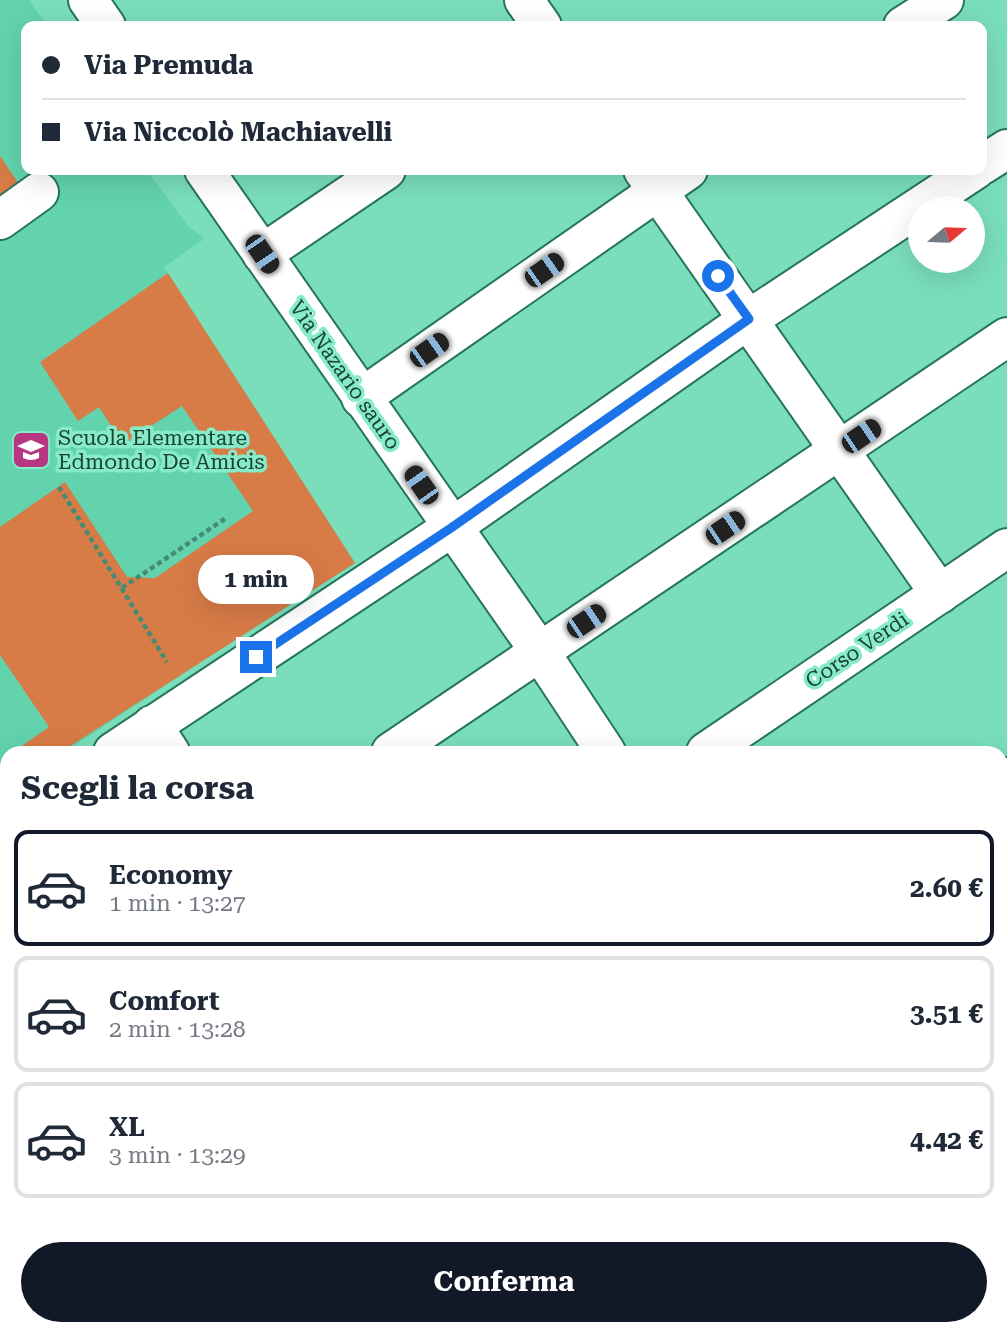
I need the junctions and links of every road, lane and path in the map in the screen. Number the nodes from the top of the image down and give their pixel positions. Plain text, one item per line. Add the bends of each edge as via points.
1 (88, 0) edge
2 (524, 0) edge
3 (944, 0) edge
4 (103, 21) edge
5 (539, 21) edge
6 (911, 21) edge
7 (1007, 149) edge
8 (987, 162) edge
9 (207, 175) edge
10 (379, 175) edge
11 (967, 175) edge
12 (663, 177) edge
13 (39, 192) dead end
14 (0, 220) edge
15 (262, 254) junction
16 (749, 319) junction
17 (1007, 337) edge
18 (361, 398) junction
19 (840, 450) junction
20 (60, 487) dead end
21 (226, 518) dead end
22 (451, 528) junction
23 (1007, 548) edge
24 (122, 588) junction
25 (940, 594) junction
26 (540, 652) junction
27 (190, 699) junction
28 (161, 739) edge
29 (135, 746) edge
30 (400, 746) edge
31 (602, 746) edge
32 (715, 746) edge

1 - 4 street
2 - 5 street
3 - 6 street
7 - 8 street
9 - 15 street, Via Nazario sauro
10 - 15 street
11 - 16 street
12 - 16 street
12 - 18 street
13 - 14 street
15 - 18 street, Via Nazario sauro
16 - 19 street
16 - 22 street
17 - 19 street
18 - 22 street, Via Nazario sauro
19 - 25 street
19 - 26 street
20 - 24 path
21 - 24 path
22 - 26 street, Via Nazario sauro
22 - 27 street
23 - 25 street, Corso Verdi
24 - 27 path
25 - 32 street, Corso Verdi
26 - 30 street
26 - 31 street, Via Nazario sauro
27 - 28 street
28 - 29 street

